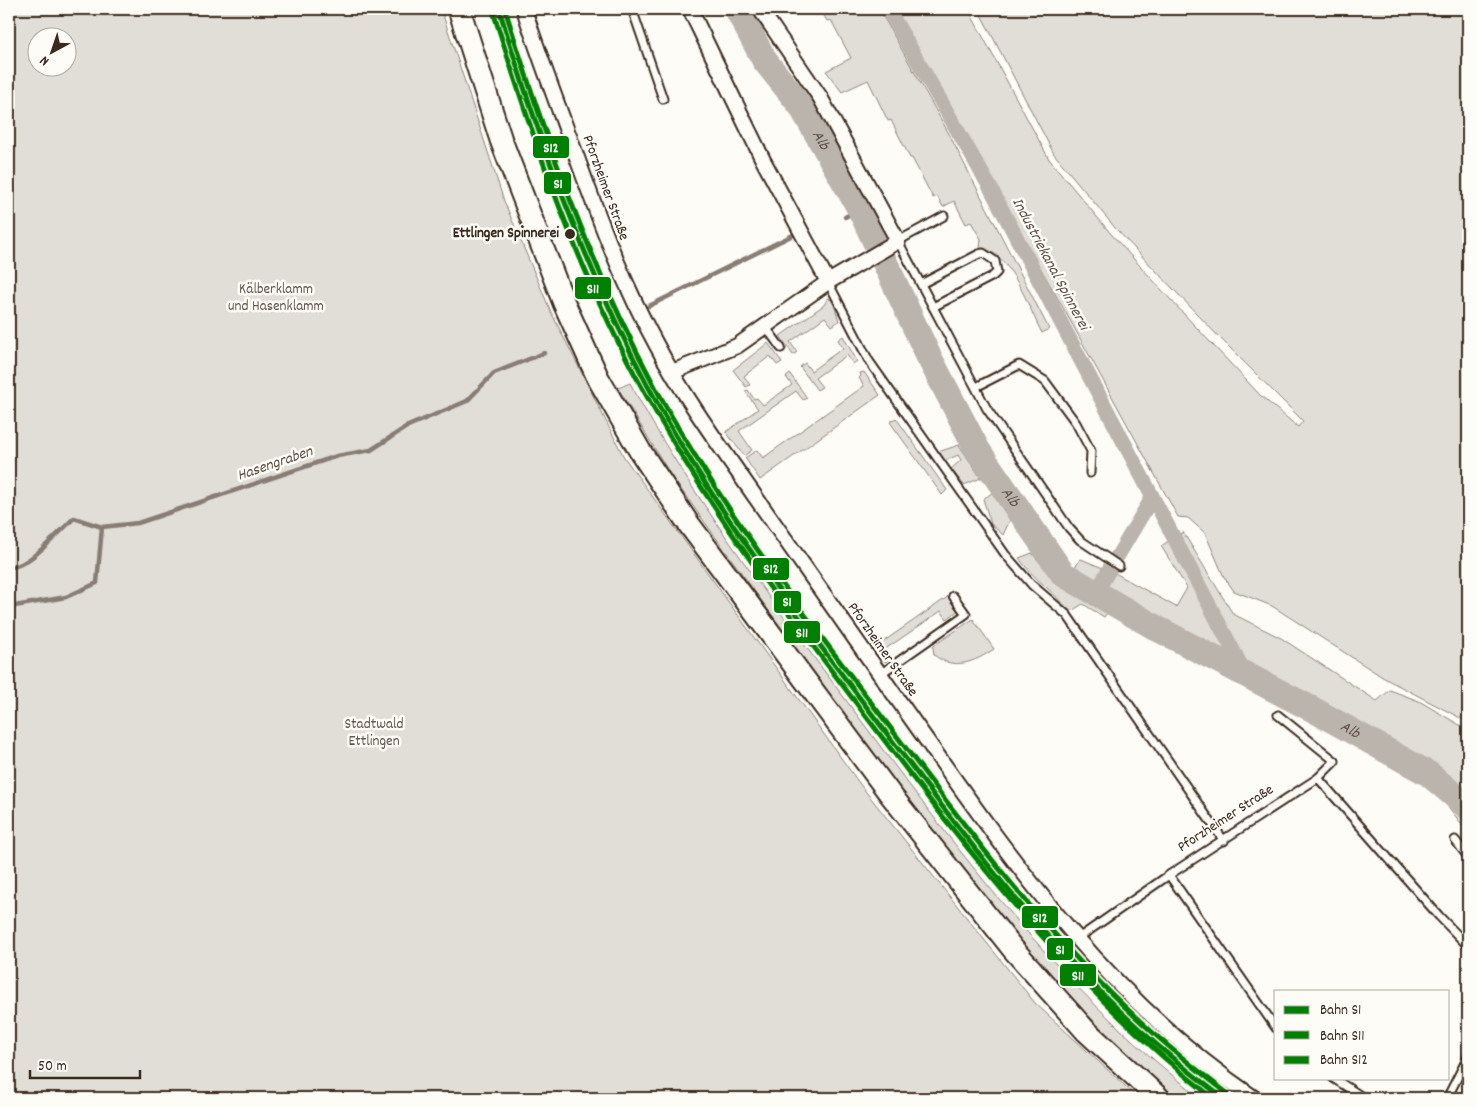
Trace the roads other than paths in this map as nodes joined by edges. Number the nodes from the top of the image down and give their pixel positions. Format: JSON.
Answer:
{"nodes":[{"id":1,"x":459,"y":9,"type":"edge"},
{"id":2,"x":524,"y":9,"type":"edge"},
{"id":3,"x":632,"y":9,"type":"edge"},
{"id":4,"x":690,"y":9,"type":"edge"},
{"id":5,"x":760,"y":9,"type":"edge"},
{"id":6,"x":663,"y":98,"type":"dead end"},
{"id":7,"x":944,"y":216,"type":"dead end"},
{"id":8,"x":893,"y":244,"type":"junction"},
{"id":9,"x":828,"y":282,"type":"junction"},
{"id":10,"x":921,"y":284,"type":"junction"},
{"id":11,"x":933,"y":307,"type":"junction"},
{"id":12,"x":765,"y":326,"type":"junction"},
{"id":13,"x":781,"y":348,"type":"dead end"},
{"id":14,"x":672,"y":372,"type":"junction"},
{"id":15,"x":976,"y":388,"type":"junction"},
{"id":16,"x":1090,"y":473,"type":"dead end"},
{"id":17,"x":1119,"y":566,"type":"dead end"},
{"id":18,"x":953,"y":596,"type":"dead end"},
{"id":19,"x":879,"y":675,"type":"junction"},
{"id":20,"x":1278,"y":715,"type":"dead end"},
{"id":21,"x":1318,"y":778,"type":"junction"},
{"id":22,"x":1455,"y":840,"type":"dead end"},
{"id":23,"x":1224,"y":841,"type":"junction"},
{"id":24,"x":1468,"y":858,"type":"edge"},
{"id":25,"x":1169,"y":875,"type":"junction"},
{"id":26,"x":1076,"y":939,"type":"junction"},
{"id":27,"x":1468,"y":946,"type":"edge"},
{"id":28,"x":1274,"y":1025,"type":"edge"},
{"id":29,"x":1468,"y":1057,"type":"edge"},
{"id":30,"x":1336,"y":1080,"type":"edge"},
{"id":31,"x":1159,"y":1098,"type":"edge"},
{"id":32,"x":1254,"y":1098,"type":"edge"},
{"id":33,"x":1364,"y":1098,"type":"edge"},
{"id":34,"x":1446,"y":1098,"type":"edge"}],
"edges":[{"from":1,"to":31,"type":"main road"},
{"from":2,"to":14,"type":"street","name":"Pforzheimer Straße"},
{"from":3,"to":6,"type":"lane"},
{"from":4,"to":9,"type":"street"},
{"from":5,"to":8,"type":"street"},
{"from":7,"to":8,"type":"lane"},
{"from":8,"to":9,"type":"street"},
{"from":8,"to":10,"type":"lane"},
{"from":9,"to":12,"type":"street"},
{"from":9,"to":23,"type":"lane"},
{"from":10,"to":11,"type":"lane"},
{"from":10,"to":11,"type":"lane"},
{"from":11,"to":15,"type":"lane"},
{"from":12,"to":13,"type":"lane"},
{"from":12,"to":14,"type":"street"},
{"from":14,"to":19,"type":"street","name":"Pforzheimer Straße"},
{"from":15,"to":16,"type":"lane"},
{"from":15,"to":17,"type":"lane"},
{"from":18,"to":19,"type":"lane"},
{"from":19,"to":26,"type":"street","name":"Pforzheimer Straße"},
{"from":20,"to":21,"type":"lane","name":"Pforzheimer Straße"},
{"from":21,"to":23,"type":"lane","name":"Pforzheimer Straße"},
{"from":21,"to":27,"type":"lane"},
{"from":22,"to":24,"type":"lane"},
{"from":23,"to":25,"type":"lane","name":"Pforzheimer Straße"},
{"from":25,"to":26,"type":"lane","name":"Pforzheimer Straße"},
{"from":25,"to":28,"type":"lane"},
{"from":26,"to":32,"type":"street","name":"Pforzheimer Straße"},
{"from":29,"to":34,"type":"lane"},
{"from":30,"to":33,"type":"lane"}]}
